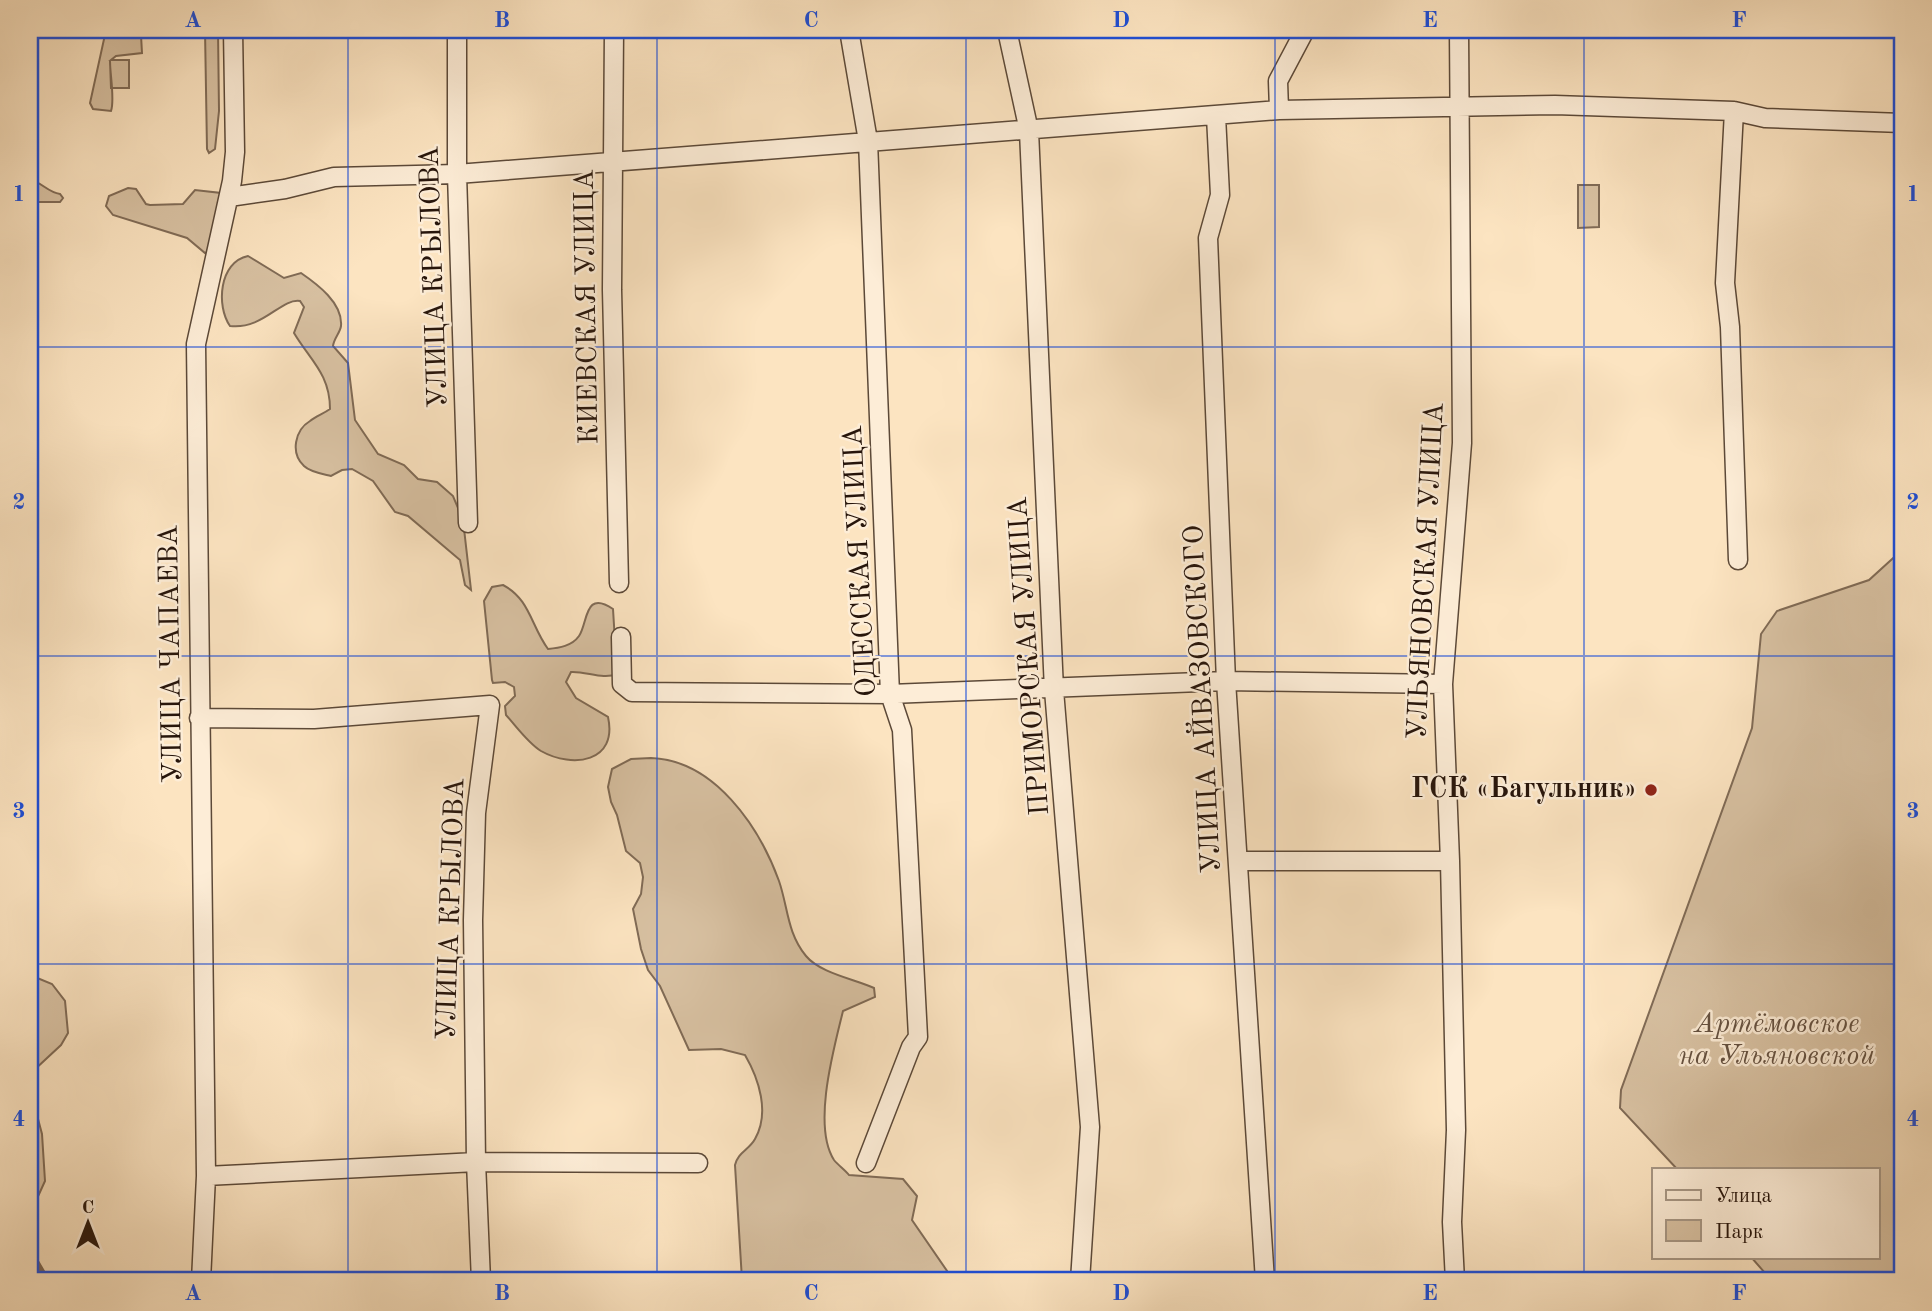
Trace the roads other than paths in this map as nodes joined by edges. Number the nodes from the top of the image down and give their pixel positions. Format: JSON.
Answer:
{"nodes":[{"id":1,"x":233,"y":30,"type":"edge"},
{"id":2,"x":457,"y":30,"type":"edge"},
{"id":3,"x":614,"y":30,"type":"edge"},
{"id":4,"x":849,"y":30,"type":"edge"},
{"id":5,"x":1007,"y":30,"type":"edge"},
{"id":6,"x":1305,"y":30,"type":"edge"},
{"id":7,"x":1459,"y":30,"type":"edge"},
{"id":8,"x":1461,"y":106,"type":"junction"},
{"id":9,"x":1279,"y":110,"type":"junction"},
{"id":10,"x":1734,"y":111,"type":"junction"},
{"id":11,"x":1216,"y":116,"type":"junction"},
{"id":12,"x":1902,"y":123,"type":"edge"},
{"id":13,"x":1029,"y":131,"type":"junction"},
{"id":14,"x":868,"y":141,"type":"junction"},
{"id":15,"x":613,"y":160,"type":"junction"},
{"id":16,"x":457,"y":174,"type":"junction"},
{"id":17,"x":229,"y":197,"type":"junction"},
{"id":18,"x":468,"y":523,"type":"dead end"},
{"id":19,"x":1738,"y":560,"type":"dead end"},
{"id":20,"x":619,"y":583,"type":"dead end"},
{"id":21,"x":621,"y":637,"type":"dead end"},
{"id":22,"x":1226,"y":681,"type":"junction"},
{"id":23,"x":1443,"y":684,"type":"junction"},
{"id":24,"x":1054,"y":690,"type":"junction"},
{"id":25,"x":890,"y":695,"type":"junction"},
{"id":26,"x":199,"y":718,"type":"junction"},
{"id":27,"x":1240,"y":861,"type":"junction"},
{"id":28,"x":1451,"y":861,"type":"junction"},
{"id":29,"x":476,"y":1162,"type":"junction"},
{"id":30,"x":698,"y":1163,"type":"dead end"},
{"id":31,"x":866,"y":1163,"type":"dead end"},
{"id":32,"x":206,"y":1175,"type":"junction"},
{"id":33,"x":201,"y":1281,"type":"edge"},
{"id":34,"x":481,"y":1281,"type":"edge"},
{"id":35,"x":1080,"y":1281,"type":"edge"},
{"id":36,"x":1265,"y":1281,"type":"edge"},
{"id":37,"x":1455,"y":1281,"type":"edge"}],
"edges":[{"from":1,"to":17,"type":"street","name":"УЛИЦА ЧАПАЕВА"},
{"from":2,"to":16,"type":"street","name":"УЛИЦА КРЫЛОВА"},
{"from":3,"to":15,"type":"street","name":"КИЕВСКАЯ УЛИЦА"},
{"from":4,"to":14,"type":"street","name":"ОДЕССКАЯ УЛИЦА"},
{"from":5,"to":13,"type":"street","name":"ПРИМОРСКАЯ УЛИЦА"},
{"from":6,"to":9,"type":"street"},
{"from":7,"to":8,"type":"street","name":"УЛЬЯНОВСКАЯ УЛИЦА"},
{"from":8,"to":9,"type":"street"},
{"from":8,"to":10,"type":"street"},
{"from":8,"to":23,"type":"street","name":"УЛЬЯНОВСКАЯ УЛИЦА"},
{"from":9,"to":11,"type":"street"},
{"from":10,"to":12,"type":"street"},
{"from":10,"to":19,"type":"street"},
{"from":11,"to":13,"type":"street"},
{"from":11,"to":22,"type":"street","name":"УЛИЦА АЙВАЗОВСКОГО"},
{"from":13,"to":14,"type":"street"},
{"from":13,"to":24,"type":"street","name":"ПРИМОРСКАЯ УЛИЦА"},
{"from":14,"to":15,"type":"street"},
{"from":14,"to":25,"type":"street","name":"ОДЕССКАЯ УЛИЦА"},
{"from":15,"to":16,"type":"street"},
{"from":15,"to":20,"type":"street","name":"КИЕВСКАЯ УЛИЦА"},
{"from":16,"to":17,"type":"street"},
{"from":16,"to":18,"type":"street","name":"УЛИЦА КРЫЛОВА"},
{"from":17,"to":26,"type":"street","name":"УЛИЦА ЧАПАЕВА"},
{"from":21,"to":25,"type":"street"},
{"from":22,"to":23,"type":"street"},
{"from":22,"to":24,"type":"street"},
{"from":22,"to":27,"type":"street","name":"УЛИЦА АЙВАЗОВСКОГО"},
{"from":23,"to":28,"type":"street","name":"УЛЬЯНОВСКАЯ УЛИЦА"},
{"from":24,"to":25,"type":"street"},
{"from":24,"to":35,"type":"street","name":"ПРИМОРСКАЯ УЛИЦА"},
{"from":25,"to":31,"type":"street","name":"ОДЕССКАЯ УЛИЦА"},
{"from":26,"to":29,"type":"street","name":"УЛИЦА КРЫЛОВА"},
{"from":26,"to":32,"type":"street","name":"УЛИЦА ЧАПАЕВА"},
{"from":27,"to":28,"type":"street"},
{"from":27,"to":36,"type":"street","name":"УЛИЦА АЙВАЗОВСКОГО"},
{"from":28,"to":37,"type":"street","name":"УЛЬЯНОВСКАЯ УЛИЦА"},
{"from":29,"to":30,"type":"street"},
{"from":29,"to":32,"type":"street"},
{"from":29,"to":34,"type":"street","name":"УЛИЦА КРЫЛОВА"},
{"from":32,"to":33,"type":"street","name":"УЛИЦА ЧАПАЕВА"}]}
